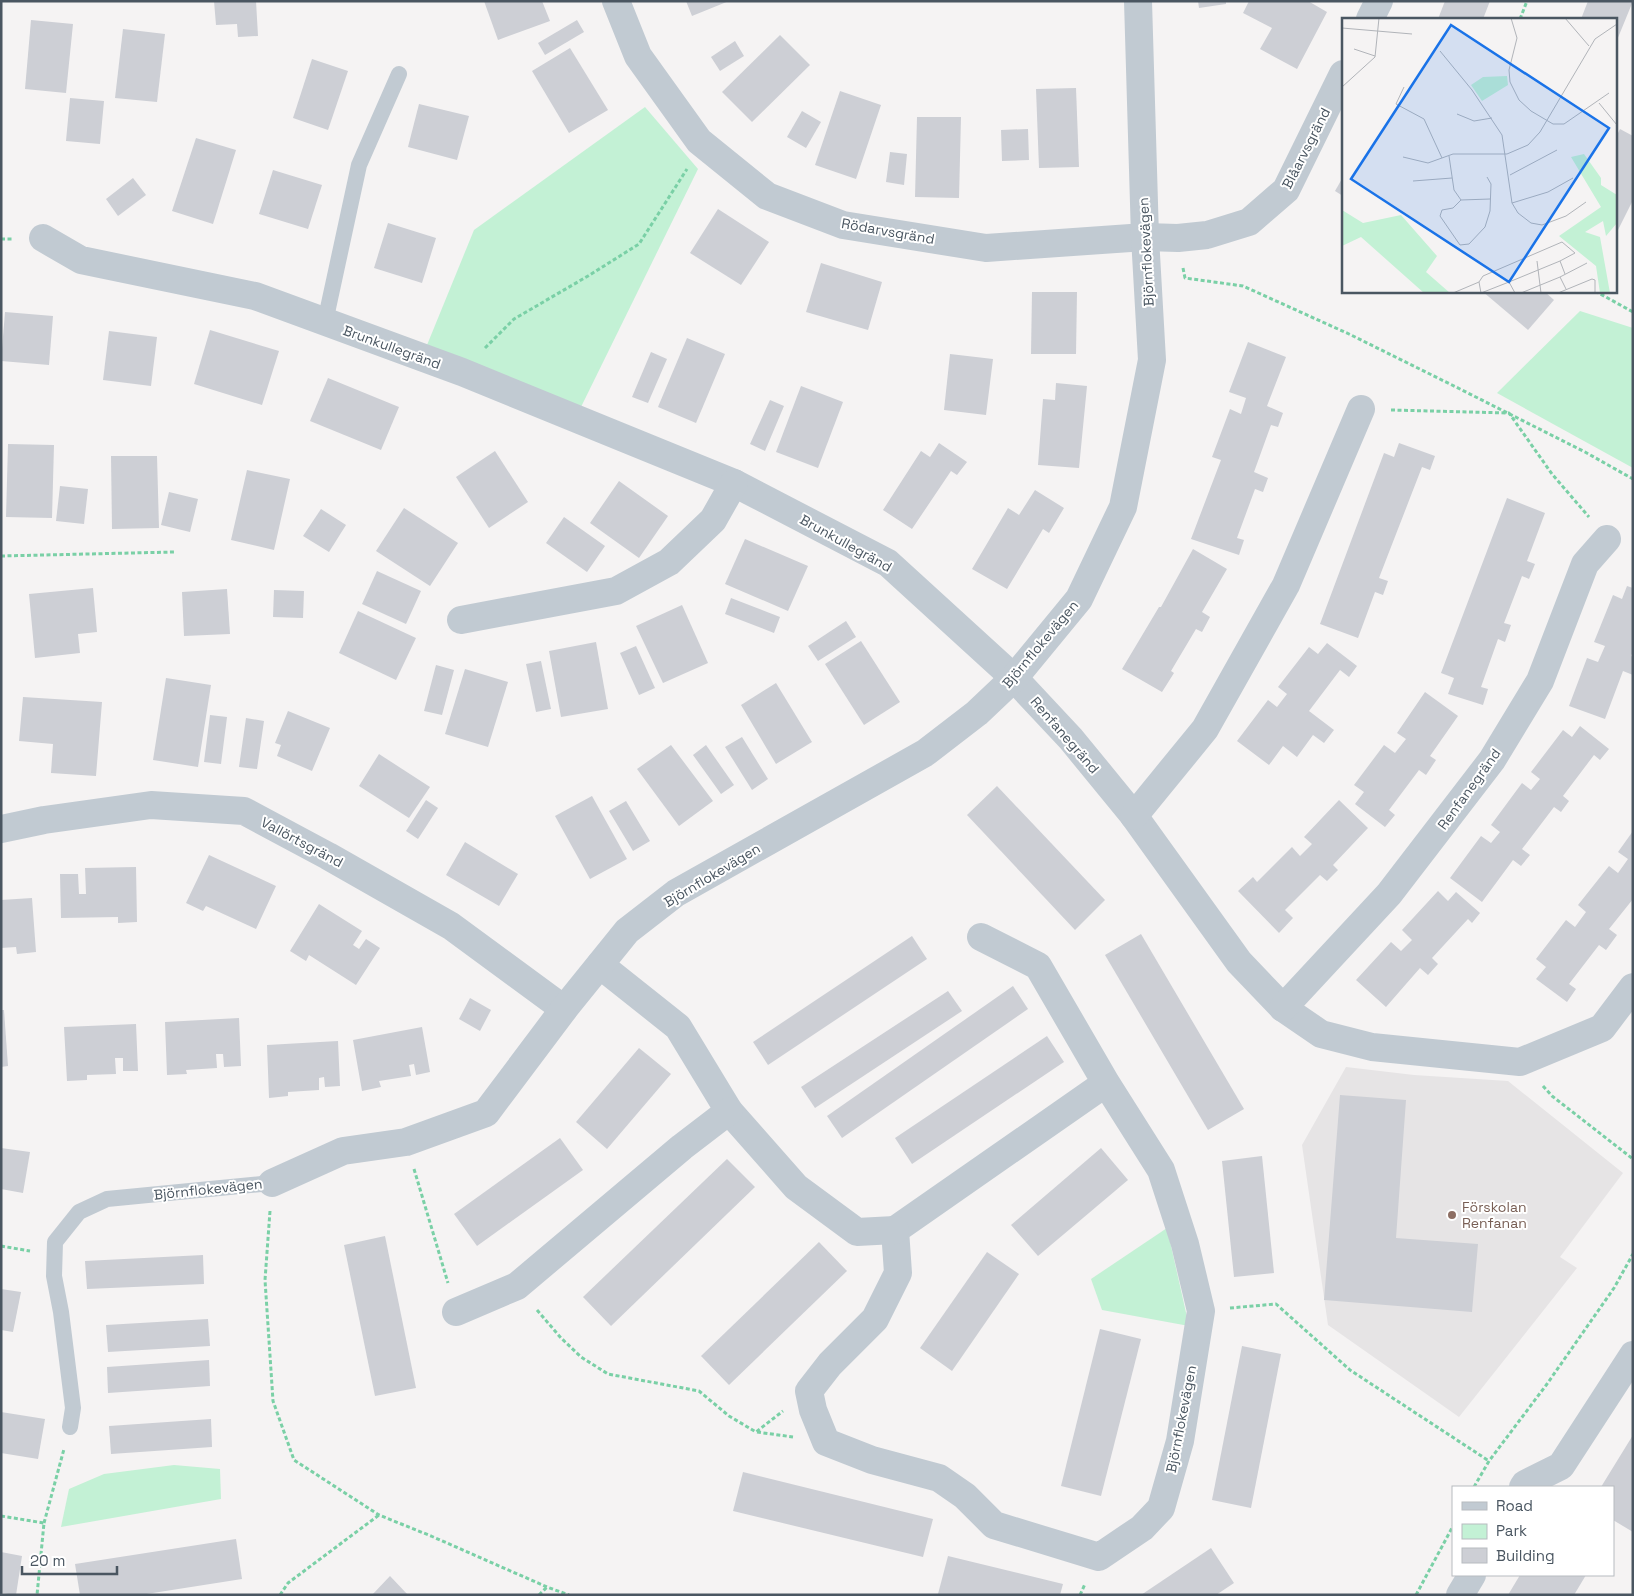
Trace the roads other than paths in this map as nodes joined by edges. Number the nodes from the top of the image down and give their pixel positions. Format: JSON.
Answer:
{"nodes":[{"id":1,"x":616,"y":1,"type":"edge"},
{"id":2,"x":1138,"y":1,"type":"edge"},
{"id":3,"x":1379,"y":1,"type":"edge"},
{"id":4,"x":1370,"y":18,"type":"edge"},
{"id":5,"x":399,"y":74,"type":"dead end"},
{"id":6,"x":1342,"y":76,"type":"edge"},
{"id":7,"x":1144,"y":237,"type":"junction"},
{"id":8,"x":43,"y":238,"type":"dead end"},
{"id":9,"x":325,"y":322,"type":"junction"},
{"id":10,"x":1361,"y":409,"type":"road end"},
{"id":11,"x":734,"y":483,"type":"junction"},
{"id":12,"x":1607,"y":539,"type":"road end"},
{"id":13,"x":461,"y":620,"type":"dead end"},
{"id":14,"x":1014,"y":678,"type":"junction"},
{"id":15,"x":1134,"y":816,"type":"junction"},
{"id":16,"x":1,"y":829,"type":"edge"},
{"id":17,"x":981,"y":937,"type":"dead end"},
{"id":18,"x":600,"y":965,"type":"junction"},
{"id":19,"x":1633,"y":987,"type":"edge"},
{"id":20,"x":1283,"y":1008,"type":"junction"},
{"id":21,"x":564,"y":1009,"type":"junction"},
{"id":22,"x":1106,"y":1083,"type":"junction"},
{"id":23,"x":729,"y":1111,"type":"junction"},
{"id":24,"x":272,"y":1183,"type":"joint"},
{"id":25,"x":895,"y":1230,"type":"junction"},
{"id":26,"x":456,"y":1312,"type":"road end"},
{"id":27,"x":1633,"y":1355,"type":"edge"},
{"id":28,"x":70,"y":1427,"type":"road end"},
{"id":29,"x":1524,"y":1486,"type":"edge"},
{"id":30,"x":1471,"y":1576,"type":"edge"},
{"id":31,"x":1460,"y":1595,"type":"edge"}],
"edges":[{"from":1,"to":7,"type":"street","name":"Rödarvsgränd"},
{"from":2,"to":7,"type":"street","name":"Björnflokevägen"},
{"from":3,"to":4,"type":"street"},
{"from":5,"to":9,"type":"lane"},
{"from":6,"to":7,"type":"street","name":"Blåarvsgränd"},
{"from":7,"to":14,"type":"street","name":"Björnflokevägen"},
{"from":8,"to":9,"type":"street","name":"Brunkullegränd"},
{"from":9,"to":11,"type":"street","name":"Brunkullegränd"},
{"from":10,"to":15,"type":"street"},
{"from":11,"to":13,"type":"street"},
{"from":11,"to":14,"type":"street","name":"Brunkullegränd"},
{"from":12,"to":20,"type":"street","name":"Renfanegränd"},
{"from":14,"to":15,"type":"street","name":"Renfanegränd"},
{"from":14,"to":18,"type":"street","name":"Björnflokevägen"},
{"from":15,"to":20,"type":"street","name":"Renfanegränd"},
{"from":16,"to":21,"type":"street","name":"Vallörtsgränd"},
{"from":17,"to":22,"type":"street","name":"Björnflokevägen"},
{"from":18,"to":21,"type":"street","name":"Björnflokevägen"},
{"from":18,"to":23,"type":"street"},
{"from":19,"to":20,"type":"street","name":"Renfanegränd"},
{"from":21,"to":24,"type":"street","name":"Björnflokevägen"},
{"from":22,"to":25,"type":"street"},
{"from":22,"to":25,"type":"street","name":"Björnflokevägen"},
{"from":23,"to":25,"type":"street"},
{"from":23,"to":26,"type":"street"},
{"from":24,"to":28,"type":"lane","name":"Björnflokevägen"},
{"from":27,"to":29,"type":"street"},
{"from":30,"to":31,"type":"street"}]}
